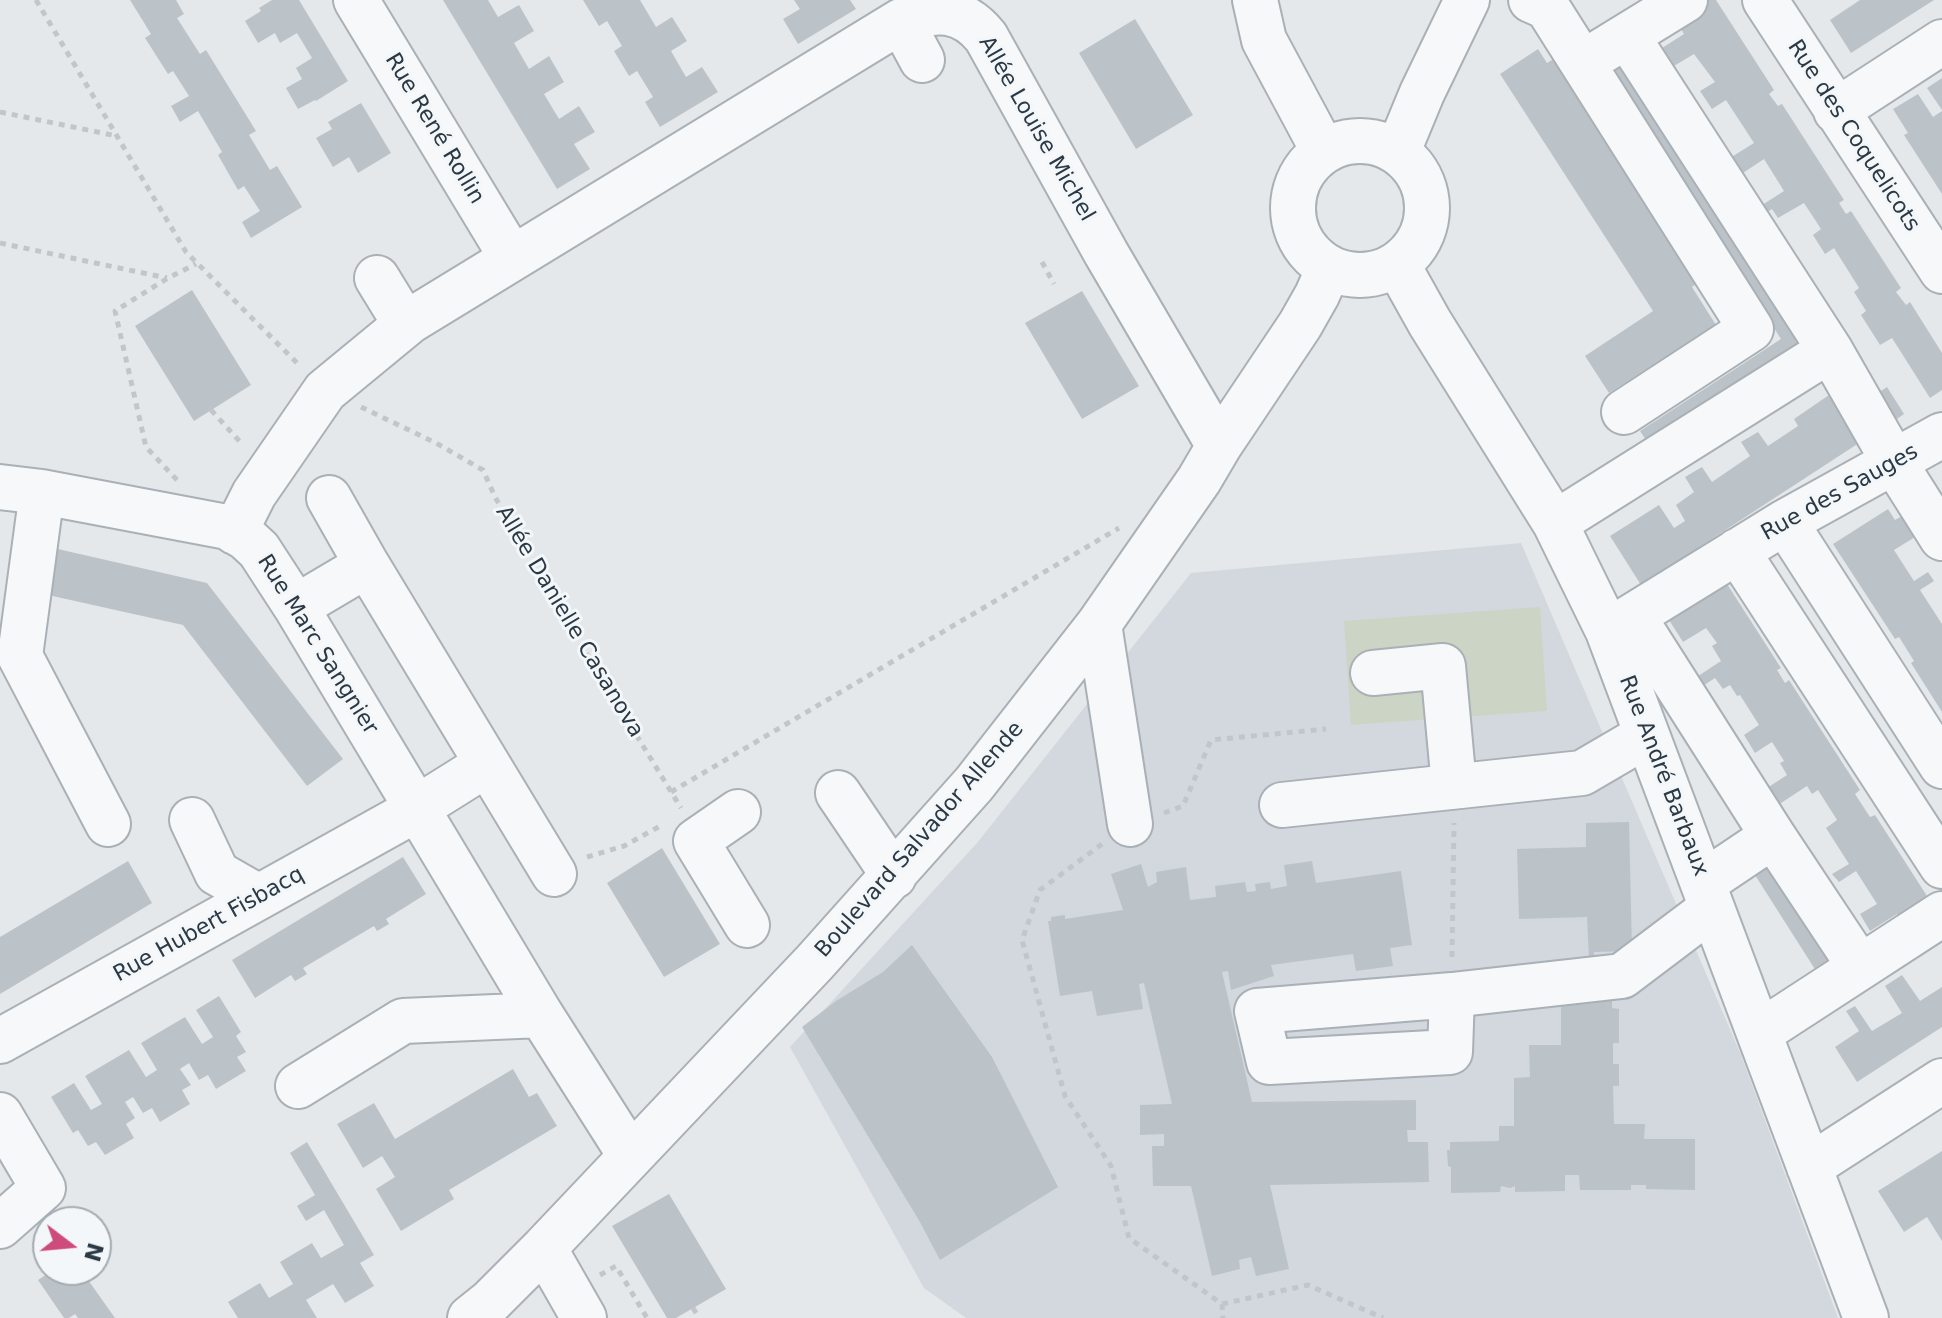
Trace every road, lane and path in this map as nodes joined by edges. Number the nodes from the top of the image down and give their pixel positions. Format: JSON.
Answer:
{"nodes":[{"id":1,"x":36,"y":0,"type":"edge"},
{"id":2,"x":356,"y":0,"type":"edge"},
{"id":3,"x":1255,"y":0,"type":"edge"},
{"id":4,"x":1467,"y":0,"type":"edge"},
{"id":5,"x":1531,"y":0,"type":"edge"},
{"id":6,"x":1685,"y":0,"type":"edge"},
{"id":7,"x":1765,"y":0,"type":"edge"},
{"id":8,"x":901,"y":21,"type":"junction"},
{"id":9,"x":1627,"y":36,"type":"junction"},
{"id":10,"x":1942,"y":42,"type":"edge"},
{"id":11,"x":922,"y":60,"type":"dead end"},
{"id":12,"x":1582,"y":63,"type":"junction"},
{"id":13,"x":1836,"y":111,"type":"junction"},
{"id":14,"x":0,"y":112,"type":"edge"},
{"id":15,"x":117,"y":136,"type":"junction"},
{"id":16,"x":1323,"y":150,"type":"junction"},
{"id":17,"x":1398,"y":151,"type":"junction"},
{"id":18,"x":0,"y":243,"type":"edge"},
{"id":19,"x":512,"y":258,"type":"junction"},
{"id":20,"x":1042,"y":262,"type":"dead end"},
{"id":21,"x":196,"y":264,"type":"junction"},
{"id":22,"x":1397,"y":264,"type":"junction"},
{"id":23,"x":1329,"y":268,"type":"junction"},
{"id":24,"x":1942,"y":271,"type":"edge"},
{"id":25,"x":168,"y":278,"type":"junction"},
{"id":26,"x":377,"y":278,"type":"dead end"},
{"id":27,"x":1054,"y":284,"type":"dead end"},
{"id":28,"x":410,"y":321,"type":"junction"},
{"id":29,"x":1830,"y":350,"type":"junction"},
{"id":30,"x":325,"y":391,"type":"junction"},
{"id":31,"x":211,"y":410,"type":"dead end"},
{"id":32,"x":1624,"y":412,"type":"dead end"},
{"id":33,"x":1942,"y":435,"type":"edge"},
{"id":34,"x":1219,"y":446,"type":"junction"},
{"id":35,"x":1894,"y":462,"type":"junction"},
{"id":36,"x":268,"y":473,"type":"junction"},
{"id":37,"x":21,"y":489,"type":"edge"},
{"id":38,"x":329,"y":498,"type":"dead end"},
{"id":39,"x":1785,"y":522,"type":"junction"},
{"id":40,"x":1555,"y":523,"type":"junction"},
{"id":41,"x":216,"y":526,"type":"junction"},
{"id":42,"x":1942,"y":538,"type":"edge"},
{"id":43,"x":1099,"y":540,"type":"dead end"},
{"id":44,"x":1737,"y":551,"type":"junction"},
{"id":45,"x":367,"y":565,"type":"junction"},
{"id":46,"x":296,"y":607,"type":"junction"},
{"id":47,"x":1620,"y":623,"type":"junction"},
{"id":48,"x":1099,"y":624,"type":"junction"},
{"id":49,"x":1373,"y":673,"type":"dead end"},
{"id":50,"x":1900,"y":701,"type":"junction"},
{"id":51,"x":1326,"y":729,"type":"dead end"},
{"id":52,"x":1854,"y":731,"type":"junction"},
{"id":53,"x":1647,"y":735,"type":"junction"},
{"id":54,"x":487,"y":764,"type":"junction"},
{"id":55,"x":1942,"y":766,"type":"edge"},
{"id":56,"x":1454,"y":786,"type":"junction"},
{"id":57,"x":671,"y":792,"type":"junction"},
{"id":58,"x":838,"y":793,"type":"dead end"},
{"id":59,"x":1282,"y":805,"type":"dead end"},
{"id":60,"x":417,"y":807,"type":"junction"},
{"id":61,"x":738,"y":812,"type":"dead end"},
{"id":62,"x":192,"y":820,"type":"dead end"},
{"id":63,"x":108,"y":824,"type":"dead end"},
{"id":64,"x":1130,"y":824,"type":"junction"},
{"id":65,"x":1773,"y":836,"type":"junction"},
{"id":66,"x":696,"y":841,"type":"junction"},
{"id":67,"x":1942,"y":866,"type":"edge"},
{"id":68,"x":554,"y":874,"type":"dead end"},
{"id":69,"x":894,"y":876,"type":"junction"},
{"id":70,"x":1707,"y":895,"type":"junction"},
{"id":71,"x":259,"y":897,"type":"junction"},
{"id":72,"x":1942,"y":914,"type":"edge"},
{"id":73,"x":747,"y":925,"type":"dead end"},
{"id":74,"x":1860,"y":967,"type":"junction"},
{"id":75,"x":1452,"y":995,"type":"joint"},
{"id":76,"x":541,"y":1015,"type":"junction"},
{"id":77,"x":1759,"y":1033,"type":"junction"},
{"id":78,"x":0,"y":1041,"type":"edge"},
{"id":79,"x":1942,"y":1081,"type":"edge"},
{"id":80,"x":298,"y":1086,"type":"dead end"},
{"id":81,"x":0,"y":1115,"type":"edge"},
{"id":82,"x":630,"y":1155,"type":"junction"},
{"id":83,"x":1809,"y":1167,"type":"junction"},
{"id":84,"x":0,"y":1226,"type":"edge"},
{"id":85,"x":544,"y":1248,"type":"junction"},
{"id":86,"x":1222,"y":1304,"type":"junction"},
{"id":87,"x":576,"y":1305,"type":"edge"},
{"id":88,"x":693,"y":1308,"type":"dead end"},
{"id":89,"x":470,"y":1318,"type":"edge"},
{"id":90,"x":647,"y":1318,"type":"edge"},
{"id":91,"x":699,"y":1318,"type":"edge"},
{"id":92,"x":1223,"y":1318,"type":"edge"},
{"id":93,"x":1383,"y":1318,"type":"edge"},
{"id":94,"x":1866,"y":1318,"type":"edge"}],
"edges":[{"from":1,"to":15,"type":"path","name":"Allée Danielle Casanova"},
{"from":2,"to":19,"type":"street","name":"Rue René Rollin"},
{"from":3,"to":16,"type":"street"},
{"from":4,"to":17,"type":"street"},
{"from":5,"to":12,"type":"street"},
{"from":6,"to":9,"type":"street"},
{"from":7,"to":13,"type":"street","name":"Rue des Coquelicots"},
{"from":8,"to":11,"type":"street"},
{"from":8,"to":19,"type":"street","name":"Allée Louise Michel"},
{"from":8,"to":34,"type":"street","name":"Allée Louise Michel"},
{"from":9,"to":12,"type":"street"},
{"from":9,"to":29,"type":"street"},
{"from":10,"to":13,"type":"street"},
{"from":12,"to":32,"type":"street"},
{"from":13,"to":24,"type":"street","name":"Rue des Coquelicots"},
{"from":14,"to":15,"type":"path"},
{"from":15,"to":21,"type":"path","name":"Allée Danielle Casanova"},
{"from":16,"to":17,"type":"street"},
{"from":16,"to":23,"type":"street"},
{"from":17,"to":22,"type":"street"},
{"from":18,"to":25,"type":"path"},
{"from":19,"to":28,"type":"street","name":"Allée Louise Michel"},
{"from":20,"to":27,"type":"path"},
{"from":21,"to":25,"type":"path"},
{"from":21,"to":30,"type":"path","name":"Allée Danielle Casanova"},
{"from":22,"to":23,"type":"street"},
{"from":22,"to":40,"type":"street","name":"Rue André Barbaux"},
{"from":23,"to":34,"type":"street","name":"Boulevard Salvador Allende"},
{"from":25,"to":41,"type":"path"},
{"from":26,"to":28,"type":"street"},
{"from":28,"to":30,"type":"street","name":"Allée Louise Michel"},
{"from":29,"to":35,"type":"street"},
{"from":29,"to":40,"type":"street"},
{"from":30,"to":36,"type":"street","name":"Allée Louise Michel"},
{"from":30,"to":57,"type":"path","name":"Allée Danielle Casanova"},
{"from":31,"to":36,"type":"path"},
{"from":33,"to":35,"type":"street","name":"Rue des Sauges"},
{"from":34,"to":48,"type":"street","name":"Boulevard Salvador Allende"},
{"from":35,"to":39,"type":"street","name":"Rue des Sauges"},
{"from":35,"to":42,"type":"street"},
{"from":36,"to":41,"type":"street","name":"Allée Louise Michel"},
{"from":37,"to":41,"type":"street"},
{"from":37,"to":63,"type":"street"},
{"from":38,"to":45,"type":"street"},
{"from":39,"to":44,"type":"street","name":"Rue des Sauges"},
{"from":39,"to":50,"type":"street"},
{"from":40,"to":47,"type":"street","name":"Rue André Barbaux"},
{"from":41,"to":46,"type":"street","name":"Rue Marc Sangnier"},
{"from":43,"to":57,"type":"path"},
{"from":44,"to":47,"type":"street","name":"Rue des Sauges"},
{"from":44,"to":52,"type":"street"},
{"from":45,"to":46,"type":"street"},
{"from":45,"to":54,"type":"street"},
{"from":46,"to":60,"type":"street","name":"Rue Marc Sangnier"},
{"from":47,"to":53,"type":"street","name":"Rue André Barbaux"},
{"from":47,"to":65,"type":"street"},
{"from":48,"to":64,"type":"street"},
{"from":48,"to":69,"type":"street","name":"Boulevard Salvador Allende"},
{"from":49,"to":56,"type":"street"},
{"from":50,"to":52,"type":"street"},
{"from":50,"to":55,"type":"street"},
{"from":51,"to":64,"type":"path"},
{"from":52,"to":67,"type":"street"},
{"from":53,"to":56,"type":"street"},
{"from":53,"to":70,"type":"street","name":"Rue André Barbaux"},
{"from":54,"to":60,"type":"street","name":"Rue Hubert Fisbacq"},
{"from":54,"to":68,"type":"street"},
{"from":56,"to":59,"type":"street"},
{"from":56,"to":75,"type":"path"},
{"from":57,"to":66,"type":"path","name":"Allée Danielle Casanova"},
{"from":58,"to":69,"type":"street"},
{"from":60,"to":71,"type":"street","name":"Rue Hubert Fisbacq"},
{"from":60,"to":76,"type":"street","name":"Rue Marc Sangnier"},
{"from":61,"to":66,"type":"street"},
{"from":62,"to":71,"type":"street"},
{"from":64,"to":86,"type":"path"},
{"from":65,"to":70,"type":"street"},
{"from":65,"to":74,"type":"street"},
{"from":66,"to":73,"type":"street"},
{"from":69,"to":82,"type":"street","name":"Boulevard Salvador Allende"},
{"from":70,"to":75,"type":"street"},
{"from":70,"to":77,"type":"street","name":"Rue André Barbaux"},
{"from":71,"to":78,"type":"street","name":"Rue Hubert Fisbacq"},
{"from":72,"to":74,"type":"street"},
{"from":74,"to":77,"type":"street"},
{"from":76,"to":80,"type":"street"},
{"from":76,"to":82,"type":"street","name":"Rue Marc Sangnier"},
{"from":77,"to":83,"type":"street","name":"Rue André Barbaux"},
{"from":79,"to":83,"type":"street"},
{"from":81,"to":84,"type":"street"},
{"from":82,"to":85,"type":"street","name":"Boulevard Salvador Allende"},
{"from":83,"to":94,"type":"street","name":"Rue André Barbaux"},
{"from":85,"to":87,"type":"street"},
{"from":85,"to":89,"type":"street","name":"Boulevard Salvador Allende"},
{"from":86,"to":92,"type":"path"},
{"from":86,"to":93,"type":"path"},
{"from":87,"to":90,"type":"path"},
{"from":88,"to":91,"type":"path"}]}
